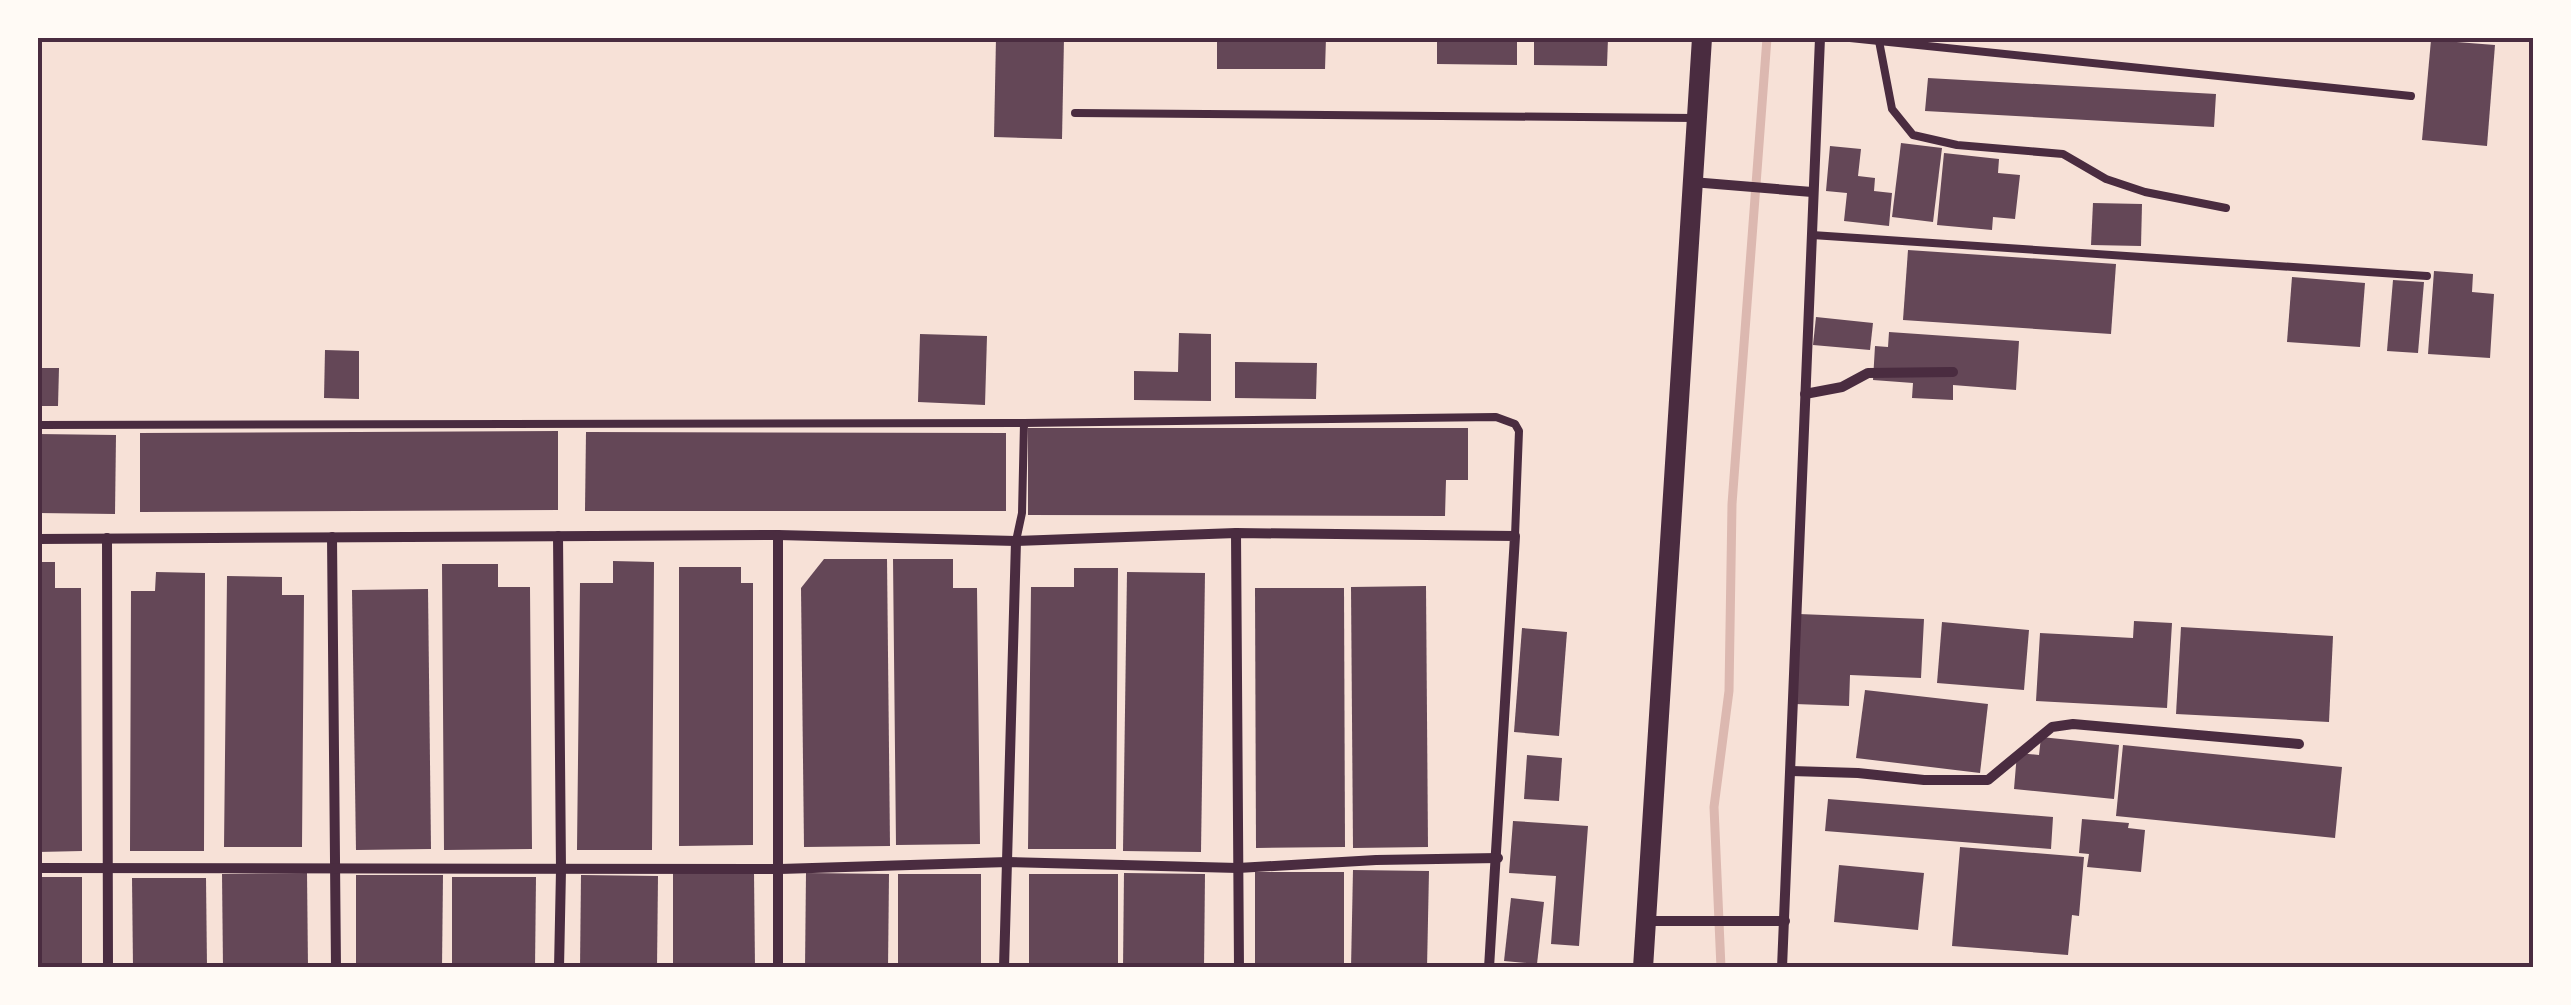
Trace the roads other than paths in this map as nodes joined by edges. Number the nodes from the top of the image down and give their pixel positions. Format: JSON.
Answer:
{"nodes":[{"id":1,"x":1702,"y":38,"type":"edge"},
{"id":2,"x":1820,"y":38,"type":"edge"},
{"id":3,"x":1850,"y":38,"type":"edge"},
{"id":4,"x":1879,"y":41,"type":"junction"},
{"id":5,"x":2412,"y":96,"type":"dead end"},
{"id":6,"x":1075,"y":113,"type":"dead end"},
{"id":7,"x":1695,"y":118,"type":"junction"},
{"id":8,"x":1691,"y":182,"type":"junction"},
{"id":9,"x":1812,"y":192,"type":"junction"},
{"id":10,"x":2226,"y":208,"type":"dead end"},
{"id":11,"x":1812,"y":235,"type":"junction"},
{"id":12,"x":2428,"y":276,"type":"dead end"},
{"id":13,"x":1952,"y":372,"type":"dead end"},
{"id":14,"x":1805,"y":394,"type":"junction"},
{"id":15,"x":1024,"y":424,"type":"junction"},
{"id":16,"x":38,"y":425,"type":"edge"},
{"id":17,"x":1236,"y":534,"type":"junction"},
{"id":18,"x":558,"y":536,"type":"junction"},
{"id":19,"x":778,"y":536,"type":"junction"},
{"id":20,"x":1515,"y":536,"type":"junction"},
{"id":21,"x":332,"y":537,"type":"junction"},
{"id":22,"x":38,"y":538,"type":"edge"},
{"id":23,"x":107,"y":538,"type":"junction"},
{"id":24,"x":1016,"y":541,"type":"junction"},
{"id":25,"x":2298,"y":744,"type":"dead end"},
{"id":26,"x":1791,"y":771,"type":"junction"},
{"id":27,"x":1498,"y":858,"type":"junction"},
{"id":28,"x":1008,"y":862,"type":"junction"},
{"id":29,"x":335,"y":867,"type":"junction"},
{"id":30,"x":38,"y":868,"type":"edge"},
{"id":31,"x":1238,"y":868,"type":"junction"},
{"id":32,"x":107,"y":869,"type":"junction"},
{"id":33,"x":780,"y":869,"type":"junction"},
{"id":34,"x":561,"y":870,"type":"junction"},
{"id":35,"x":1646,"y":922,"type":"junction"},
{"id":36,"x":1785,"y":922,"type":"junction"},
{"id":37,"x":108,"y":968,"type":"edge"},
{"id":38,"x":336,"y":968,"type":"edge"},
{"id":39,"x":559,"y":968,"type":"edge"},
{"id":40,"x":778,"y":968,"type":"edge"},
{"id":41,"x":1004,"y":968,"type":"edge"},
{"id":42,"x":1239,"y":968,"type":"edge"},
{"id":43,"x":1489,"y":968,"type":"edge"},
{"id":44,"x":1643,"y":968,"type":"edge"},
{"id":45,"x":1782,"y":968,"type":"edge"}],
"edges":[{"from":1,"to":7,"type":"main road"},
{"from":2,"to":9,"type":"street"},
{"from":3,"to":4,"type":"lane"},
{"from":4,"to":5,"type":"lane"},
{"from":4,"to":10,"type":"lane"},
{"from":6,"to":7,"type":"lane"},
{"from":7,"to":8,"type":"main road"},
{"from":8,"to":9,"type":"street"},
{"from":8,"to":35,"type":"main road"},
{"from":9,"to":11,"type":"street"},
{"from":11,"to":12,"type":"lane"},
{"from":11,"to":14,"type":"street"},
{"from":13,"to":14,"type":"street"},
{"from":14,"to":26,"type":"street"},
{"from":15,"to":16,"type":"lane"},
{"from":15,"to":20,"type":"lane"},
{"from":15,"to":24,"type":"lane"},
{"from":17,"to":20,"type":"street"},
{"from":17,"to":24,"type":"street"},
{"from":17,"to":31,"type":"street"},
{"from":18,"to":19,"type":"street"},
{"from":18,"to":21,"type":"street"},
{"from":18,"to":34,"type":"street"},
{"from":19,"to":24,"type":"street"},
{"from":19,"to":33,"type":"street"},
{"from":20,"to":27,"type":"street"},
{"from":21,"to":23,"type":"street"},
{"from":21,"to":29,"type":"street"},
{"from":22,"to":23,"type":"street"},
{"from":23,"to":32,"type":"street"},
{"from":24,"to":28,"type":"street"},
{"from":25,"to":26,"type":"street"},
{"from":26,"to":36,"type":"street"},
{"from":27,"to":31,"type":"street"},
{"from":27,"to":43,"type":"street"},
{"from":28,"to":31,"type":"street"},
{"from":28,"to":33,"type":"street"},
{"from":28,"to":41,"type":"street"},
{"from":29,"to":32,"type":"street"},
{"from":29,"to":34,"type":"street"},
{"from":29,"to":38,"type":"street"},
{"from":30,"to":32,"type":"street"},
{"from":31,"to":42,"type":"street"},
{"from":32,"to":37,"type":"street"},
{"from":33,"to":34,"type":"street"},
{"from":33,"to":40,"type":"street"},
{"from":34,"to":39,"type":"street"},
{"from":35,"to":36,"type":"street"},
{"from":35,"to":44,"type":"main road"},
{"from":36,"to":45,"type":"street"}]}
